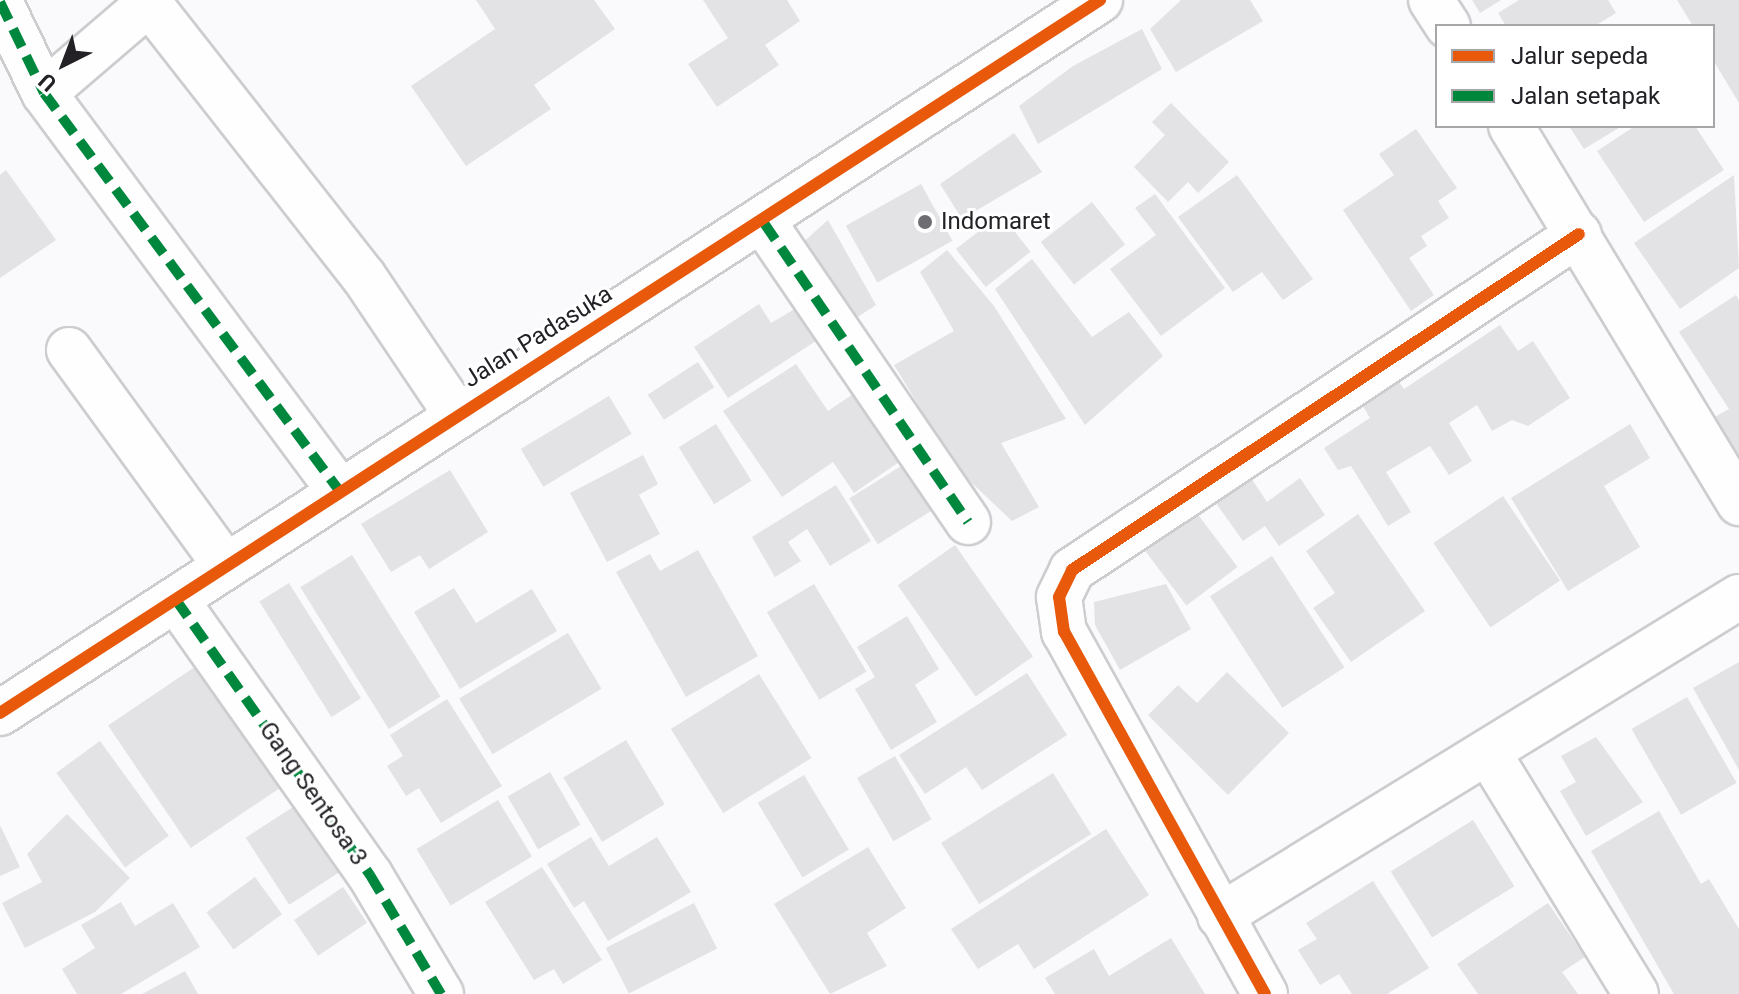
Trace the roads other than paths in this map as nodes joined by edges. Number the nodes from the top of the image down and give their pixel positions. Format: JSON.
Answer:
{"nodes":[{"id":1,"x":1100,"y":0,"type":"edge"},
{"id":2,"x":1431,"y":0,"type":"edge"},
{"id":3,"x":0,"y":2,"type":"edge"},
{"id":4,"x":1447,"y":24,"type":"edge"},
{"id":5,"x":44,"y":93,"type":"junction"},
{"id":6,"x":1512,"y":128,"type":"edge"},
{"id":7,"x":764,"y":223,"type":"junction"},
{"id":8,"x":1579,"y":234,"type":"junction"},
{"id":9,"x":69,"y":350,"type":"dead end"},
{"id":10,"x":456,"y":414,"type":"junction"},
{"id":11,"x":339,"y":490,"type":"junction"},
{"id":12,"x":1739,"y":503,"type":"edge"},
{"id":13,"x":968,"y":522,"type":"dead end"},
{"id":14,"x":226,"y":566,"type":"junction"},
{"id":15,"x":1739,"y":597,"type":"edge"},
{"id":16,"x":176,"y":600,"type":"junction"},
{"id":17,"x":0,"y":713,"type":"edge"},
{"id":18,"x":1489,"y":754,"type":"junction"},
{"id":19,"x":1220,"y":916,"type":"junction"},
{"id":20,"x":441,"y":994,"type":"edge"},
{"id":21,"x":1265,"y":994,"type":"edge"},
{"id":22,"x":1636,"y":994,"type":"edge"}],
"edges":[{"from":1,"to":7,"type":"street","name":"Jalan Padasuka"},
{"from":2,"to":4,"type":"street"},
{"from":3,"to":5,"type":"street"},
{"from":5,"to":10,"type":"street"},
{"from":5,"to":11,"type":"street"},
{"from":6,"to":8,"type":"street"},
{"from":7,"to":10,"type":"street","name":"Jalan Padasuka"},
{"from":7,"to":13,"type":"street"},
{"from":8,"to":12,"type":"street"},
{"from":8,"to":19,"type":"street"},
{"from":9,"to":14,"type":"street"},
{"from":10,"to":11,"type":"street","name":"Jalan Padasuka"},
{"from":11,"to":14,"type":"street","name":"Jalan Padasuka"},
{"from":14,"to":16,"type":"street","name":"Jalan Padasuka"},
{"from":15,"to":18,"type":"street"},
{"from":16,"to":17,"type":"street","name":"Jalan Padasuka"},
{"from":16,"to":20,"type":"street","name":"Gang Sentosa 3"},
{"from":18,"to":19,"type":"street"},
{"from":18,"to":22,"type":"street"},
{"from":19,"to":21,"type":"street"}]}
